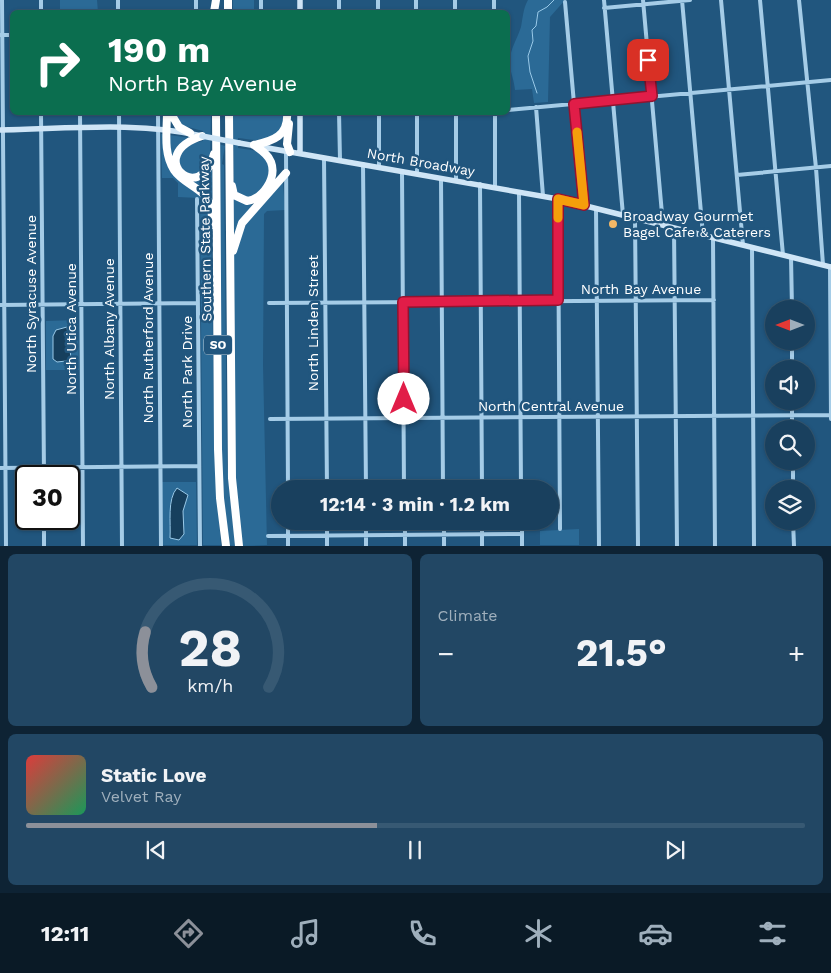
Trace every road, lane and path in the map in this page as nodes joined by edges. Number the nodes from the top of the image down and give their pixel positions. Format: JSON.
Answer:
{"nodes":[{"id":1,"x":2,"y":0,"type":"edge"},
{"id":2,"x":604,"y":0,"type":"edge"},
{"id":3,"x":682,"y":0,"type":"edge"},
{"id":4,"x":690,"y":0,"type":"edge"},
{"id":5,"x":721,"y":0,"type":"edge"},
{"id":6,"x":760,"y":0,"type":"edge"},
{"id":7,"x":799,"y":0,"type":"edge"},
{"id":8,"x":565,"y":2,"type":"dead end"},
{"id":9,"x":643,"y":2,"type":"edge"},
{"id":10,"x":604,"y":8,"type":"junction"},
{"id":11,"x":1,"y":35,"type":"edge"},
{"id":12,"x":831,"y":80,"type":"edge"},
{"id":13,"x":807,"y":82,"type":"junction"},
{"id":14,"x":768,"y":86,"type":"junction"},
{"id":15,"x":729,"y":89,"type":"junction"},
{"id":16,"x":690,"y":93,"type":"junction"},
{"id":17,"x":652,"y":96,"type":"junction"},
{"id":18,"x":613,"y":100,"type":"junction"},
{"id":19,"x":574,"y":104,"type":"junction"},
{"id":20,"x":536,"y":107,"type":"junction"},
{"id":21,"x":510,"y":110,"type":"edge"},
{"id":22,"x":41,"y":115,"type":"edge"},
{"id":23,"x":80,"y":115,"type":"edge"},
{"id":24,"x":119,"y":115,"type":"edge"},
{"id":25,"x":159,"y":115,"type":"edge"},
{"id":26,"x":167,"y":115,"type":"edge"},
{"id":27,"x":170,"y":115,"type":"edge"},
{"id":28,"x":215,"y":115,"type":"edge"},
{"id":29,"x":229,"y":115,"type":"edge"},
{"id":30,"x":232,"y":115,"type":"edge"},
{"id":31,"x":288,"y":115,"type":"edge"},
{"id":32,"x":288,"y":115,"type":"edge"},
{"id":33,"x":300,"y":115,"type":"edge"},
{"id":34,"x":339,"y":115,"type":"edge"},
{"id":35,"x":378,"y":115,"type":"edge"},
{"id":36,"x":417,"y":115,"type":"edge"},
{"id":37,"x":456,"y":115,"type":"edge"},
{"id":38,"x":495,"y":115,"type":"edge"},
{"id":39,"x":119,"y":128,"type":"junction"},
{"id":40,"x":41,"y":129,"type":"junction"},
{"id":41,"x":80,"y":129,"type":"junction"},
{"id":42,"x":229,"y":129,"type":"junction"},
{"id":43,"x":1,"y":130,"type":"edge"},
{"id":44,"x":162,"y":130,"type":"junction"},
{"id":45,"x":190,"y":133,"type":"junction"},
{"id":46,"x":202,"y":136,"type":"junction"},
{"id":47,"x":216,"y":145,"type":"junction"},
{"id":48,"x":254,"y":146,"type":"junction"},
{"id":49,"x":288,"y":151,"type":"junction"},
{"id":50,"x":229,"y":152,"type":"junction"},
{"id":51,"x":300,"y":153,"type":"junction"},
{"id":52,"x":324,"y":158,"type":"junction"},
{"id":53,"x":340,"y":160,"type":"junction"},
{"id":54,"x":363,"y":164,"type":"junction"},
{"id":55,"x":831,"y":166,"type":"edge"},
{"id":56,"x":379,"y":167,"type":"junction"},
{"id":57,"x":816,"y":168,"type":"junction"},
{"id":58,"x":402,"y":171,"type":"junction"},
{"id":59,"x":776,"y":171,"type":"junction"},
{"id":60,"x":286,"y":173,"type":"junction"},
{"id":61,"x":417,"y":174,"type":"junction"},
{"id":62,"x":737,"y":175,"type":"junction"},
{"id":63,"x":441,"y":178,"type":"junction"},
{"id":64,"x":456,"y":180,"type":"junction"},
{"id":65,"x":480,"y":184,"type":"junction"},
{"id":66,"x":495,"y":187,"type":"junction"},
{"id":67,"x":519,"y":192,"type":"junction"},
{"id":68,"x":544,"y":196,"type":"junction"},
{"id":69,"x":197,"y":199,"type":"dead end"},
{"id":70,"x":558,"y":199,"type":"junction"},
{"id":71,"x":584,"y":205,"type":"junction"},
{"id":72,"x":596,"y":208,"type":"junction"},
{"id":73,"x":623,"y":215,"type":"junction"},
{"id":74,"x":635,"y":218,"type":"junction"},
{"id":75,"x":663,"y":225,"type":"junction"},
{"id":76,"x":674,"y":228,"type":"junction"},
{"id":77,"x":703,"y":235,"type":"junction"},
{"id":78,"x":713,"y":238,"type":"junction"},
{"id":79,"x":743,"y":245,"type":"junction"},
{"id":80,"x":752,"y":247,"type":"junction"},
{"id":81,"x":783,"y":255,"type":"junction"},
{"id":82,"x":791,"y":257,"type":"junction"},
{"id":83,"x":823,"y":265,"type":"junction"},
{"id":84,"x":830,"y":267,"type":"edge"},
{"id":85,"x":230,"y":270,"type":"junction"},
{"id":86,"x":218,"y":273,"type":"junction"},
{"id":87,"x":558,"y":300,"type":"junction"},
{"id":88,"x":597,"y":300,"type":"junction"},
{"id":89,"x":636,"y":300,"type":"junction"},
{"id":90,"x":675,"y":300,"type":"junction"},
{"id":91,"x":714,"y":300,"type":"junction"},
{"id":92,"x":792,"y":300,"type":"edge"},
{"id":93,"x":442,"y":301,"type":"junction"},
{"id":94,"x":481,"y":301,"type":"junction"},
{"id":95,"x":520,"y":301,"type":"junction"},
{"id":96,"x":287,"y":302,"type":"junction"},
{"id":97,"x":325,"y":302,"type":"junction"},
{"id":98,"x":364,"y":302,"type":"junction"},
{"id":99,"x":403,"y":302,"type":"junction"},
{"id":100,"x":159,"y":303,"type":"junction"},
{"id":101,"x":198,"y":303,"type":"junction"},
{"id":102,"x":270,"y":303,"type":"dead end"},
{"id":103,"x":43,"y":304,"type":"junction"},
{"id":104,"x":82,"y":304,"type":"junction"},
{"id":105,"x":120,"y":304,"type":"junction"},
{"id":106,"x":2,"y":305,"type":"edge"},
{"id":107,"x":792,"y":410,"type":"edge"},
{"id":108,"x":792,"y":415,"type":"junction"},
{"id":109,"x":831,"y":415,"type":"edge"},
{"id":110,"x":637,"y":416,"type":"junction"},
{"id":111,"x":676,"y":416,"type":"junction"},
{"id":112,"x":714,"y":416,"type":"junction"},
{"id":113,"x":753,"y":416,"type":"junction"},
{"id":114,"x":482,"y":417,"type":"junction"},
{"id":115,"x":521,"y":417,"type":"junction"},
{"id":116,"x":559,"y":417,"type":"junction"},
{"id":117,"x":598,"y":417,"type":"junction"},
{"id":118,"x":365,"y":418,"type":"junction"},
{"id":119,"x":404,"y":418,"type":"junction"},
{"id":120,"x":443,"y":418,"type":"junction"},
{"id":121,"x":270,"y":419,"type":"dead end"},
{"id":122,"x":287,"y":419,"type":"junction"},
{"id":123,"x":326,"y":419,"type":"junction"},
{"id":124,"x":831,"y":419,"type":"edge"},
{"id":125,"x":792,"y":420,"type":"edge"},
{"id":126,"x":44,"y":465,"type":"edge"},
{"id":127,"x":199,"y":466,"type":"junction"},
{"id":128,"x":83,"y":467,"type":"junction"},
{"id":129,"x":121,"y":467,"type":"junction"},
{"id":130,"x":160,"y":467,"type":"junction"},
{"id":131,"x":2,"y":468,"type":"edge"},
{"id":132,"x":15,"y":468,"type":"edge"},
{"id":133,"x":288,"y":480,"type":"edge"},
{"id":134,"x":327,"y":480,"type":"edge"},
{"id":135,"x":366,"y":480,"type":"edge"},
{"id":136,"x":404,"y":480,"type":"edge"},
{"id":137,"x":443,"y":480,"type":"edge"},
{"id":138,"x":482,"y":480,"type":"edge"},
{"id":139,"x":522,"y":480,"type":"edge"},
{"id":140,"x":560,"y":529,"type":"dead end"},
{"id":141,"x":44,"y":530,"type":"edge"},
{"id":142,"x":288,"y":530,"type":"edge"},
{"id":143,"x":327,"y":530,"type":"edge"},
{"id":144,"x":366,"y":530,"type":"edge"},
{"id":145,"x":405,"y":530,"type":"edge"},
{"id":146,"x":444,"y":530,"type":"edge"},
{"id":147,"x":482,"y":530,"type":"edge"},
{"id":148,"x":522,"y":530,"type":"edge"},
{"id":149,"x":793,"y":530,"type":"edge"},
{"id":150,"x":482,"y":534,"type":"junction"},
{"id":151,"x":522,"y":534,"type":"junction"},
{"id":152,"x":366,"y":535,"type":"junction"},
{"id":153,"x":405,"y":535,"type":"junction"},
{"id":154,"x":444,"y":535,"type":"junction"},
{"id":155,"x":268,"y":536,"type":"dead end"},
{"id":156,"x":288,"y":536,"type":"junction"},
{"id":157,"x":327,"y":536,"type":"junction"},
{"id":158,"x":6,"y":546,"type":"edge"},
{"id":159,"x":44,"y":546,"type":"edge"},
{"id":160,"x":83,"y":546,"type":"edge"},
{"id":161,"x":122,"y":546,"type":"edge"},
{"id":162,"x":161,"y":546,"type":"edge"},
{"id":163,"x":200,"y":546,"type":"edge"},
{"id":164,"x":226,"y":546,"type":"edge"},
{"id":165,"x":239,"y":546,"type":"edge"},
{"id":166,"x":288,"y":546,"type":"edge"},
{"id":167,"x":327,"y":546,"type":"edge"},
{"id":168,"x":366,"y":546,"type":"edge"},
{"id":169,"x":405,"y":546,"type":"edge"},
{"id":170,"x":444,"y":546,"type":"edge"},
{"id":171,"x":482,"y":546,"type":"edge"},
{"id":172,"x":522,"y":546,"type":"edge"},
{"id":173,"x":599,"y":546,"type":"edge"},
{"id":174,"x":638,"y":546,"type":"edge"},
{"id":175,"x":677,"y":546,"type":"edge"},
{"id":176,"x":715,"y":546,"type":"edge"},
{"id":177,"x":754,"y":546,"type":"edge"},
{"id":178,"x":794,"y":546,"type":"edge"}],
"edges":[{"from":1,"to":11,"type":"street"},
{"from":2,"to":10,"type":"street"},
{"from":3,"to":4,"type":"street"},
{"from":3,"to":9,"type":"street"},
{"from":3,"to":16,"type":"street"},
{"from":5,"to":15,"type":"street"},
{"from":6,"to":14,"type":"street"},
{"from":7,"to":13,"type":"street"},
{"from":8,"to":19,"type":"street"},
{"from":9,"to":10,"type":"street"},
{"from":9,"to":17,"type":"street"},
{"from":10,"to":18,"type":"street"},
{"from":11,"to":43,"type":"street"},
{"from":12,"to":13,"type":"street"},
{"from":13,"to":14,"type":"street"},
{"from":13,"to":57,"type":"street"},
{"from":14,"to":15,"type":"street"},
{"from":14,"to":59,"type":"street"},
{"from":15,"to":16,"type":"street"},
{"from":15,"to":62,"type":"street"},
{"from":16,"to":17,"type":"street"},
{"from":16,"to":77,"type":"street"},
{"from":17,"to":18,"type":"street"},
{"from":17,"to":75,"type":"street"},
{"from":18,"to":19,"type":"street"},
{"from":18,"to":73,"type":"street"},
{"from":19,"to":20,"type":"street"},
{"from":19,"to":71,"type":"street"},
{"from":20,"to":21,"type":"street"},
{"from":20,"to":68,"type":"street"},
{"from":22,"to":40,"type":"street","name":"North Syracuse Avenue"},
{"from":23,"to":41,"type":"street","name":"North Utica Avenue"},
{"from":24,"to":39,"type":"street","name":"North Albany Avenue"},
{"from":25,"to":44,"type":"street"},
{"from":26,"to":44,"type":"highway"},
{"from":27,"to":45,"type":"highway"},
{"from":28,"to":47,"type":"highway","name":"Southern State Parkway","number":"SO"},
{"from":29,"to":42,"type":"highway","name":"Southern State Parkway","number":"SO"},
{"from":30,"to":42,"type":"highway"},
{"from":31,"to":48,"type":"highway"},
{"from":32,"to":49,"type":"highway"},
{"from":33,"to":51,"type":"main road"},
{"from":34,"to":53,"type":"street"},
{"from":35,"to":56,"type":"street"},
{"from":36,"to":61,"type":"street"},
{"from":37,"to":64,"type":"street"},
{"from":38,"to":66,"type":"street"},
{"from":39,"to":41,"type":"main road","name":"North Broadway"},
{"from":39,"to":44,"type":"main road","name":"North Broadway"},
{"from":39,"to":105,"type":"street","name":"North Albany Avenue"},
{"from":40,"to":41,"type":"main road","name":"North Broadway"},
{"from":40,"to":43,"type":"main road","name":"North Broadway"},
{"from":40,"to":103,"type":"street","name":"North Syracuse Avenue"},
{"from":41,"to":104,"type":"street","name":"North Utica Avenue"},
{"from":42,"to":50,"type":"highway","name":"Southern State Parkway","number":"SO"},
{"from":43,"to":106,"type":"street"},
{"from":44,"to":45,"type":"main road","name":"North Broadway"},
{"from":44,"to":86,"type":"highway"},
{"from":44,"to":100,"type":"street","name":"North Rutherford Avenue"},
{"from":45,"to":46,"type":"main road","name":"North Broadway"},
{"from":46,"to":47,"type":"highway"},
{"from":46,"to":48,"type":"main road","name":"North Broadway","bridge":true},
{"from":47,"to":86,"type":"highway","name":"Southern State Parkway","number":"SO"},
{"from":48,"to":49,"type":"main road","name":"North Broadway"},
{"from":48,"to":50,"type":"highway"},
{"from":49,"to":51,"type":"main road","name":"North Broadway"},
{"from":49,"to":60,"type":"street"},
{"from":50,"to":85,"type":"highway","name":"Southern State Parkway","number":"SO"},
{"from":51,"to":52,"type":"main road","name":"North Broadway"},
{"from":52,"to":53,"type":"main road","name":"North Broadway"},
{"from":52,"to":97,"type":"street","name":"North Linden Street"},
{"from":53,"to":54,"type":"main road","name":"North Broadway"},
{"from":54,"to":56,"type":"main road","name":"North Broadway"},
{"from":54,"to":98,"type":"street"},
{"from":55,"to":57,"type":"street"},
{"from":56,"to":58,"type":"main road","name":"North Broadway"},
{"from":57,"to":59,"type":"street"},
{"from":57,"to":83,"type":"street"},
{"from":58,"to":61,"type":"main road","name":"North Broadway"},
{"from":58,"to":99,"type":"street"},
{"from":59,"to":62,"type":"street"},
{"from":59,"to":81,"type":"street"},
{"from":60,"to":85,"type":"highway"},
{"from":60,"to":96,"type":"street"},
{"from":61,"to":63,"type":"main road","name":"North Broadway"},
{"from":62,"to":79,"type":"street"},
{"from":63,"to":64,"type":"main road","name":"North Broadway"},
{"from":63,"to":93,"type":"street"},
{"from":64,"to":65,"type":"main road","name":"North Broadway"},
{"from":65,"to":66,"type":"main road","name":"North Broadway"},
{"from":65,"to":94,"type":"street"},
{"from":66,"to":67,"type":"main road","name":"North Broadway"},
{"from":67,"to":68,"type":"main road","name":"North Broadway"},
{"from":67,"to":95,"type":"street"},
{"from":68,"to":70,"type":"main road","name":"North Broadway"},
{"from":69,"to":101,"type":"street","name":"North Park Drive"},
{"from":70,"to":71,"type":"main road","name":"North Broadway"},
{"from":70,"to":87,"type":"street"},
{"from":71,"to":72,"type":"main road","name":"North Broadway"},
{"from":72,"to":73,"type":"main road","name":"North Broadway"},
{"from":72,"to":88,"type":"street"},
{"from":73,"to":74,"type":"main road","name":"North Broadway"},
{"from":74,"to":75,"type":"main road","name":"North Broadway"},
{"from":74,"to":89,"type":"street"},
{"from":75,"to":76,"type":"main road","name":"North Broadway"},
{"from":76,"to":77,"type":"main road","name":"North Broadway"},
{"from":76,"to":90,"type":"street"},
{"from":77,"to":78,"type":"main road","name":"North Broadway"},
{"from":78,"to":79,"type":"main road","name":"North Broadway"},
{"from":78,"to":91,"type":"street"},
{"from":79,"to":80,"type":"main road","name":"North Broadway"},
{"from":80,"to":81,"type":"main road","name":"North Broadway"},
{"from":80,"to":113,"type":"street"},
{"from":81,"to":82,"type":"main road","name":"North Broadway"},
{"from":82,"to":83,"type":"main road","name":"North Broadway"},
{"from":82,"to":92,"type":"street"},
{"from":83,"to":84,"type":"main road","name":"North Broadway"},
{"from":84,"to":109,"type":"street"},
{"from":85,"to":165,"type":"highway","name":"Southern State Parkway","number":"SO"},
{"from":86,"to":164,"type":"highway","name":"Southern State Parkway","number":"SO"},
{"from":87,"to":88,"type":"street","name":"North Bay Avenue"},
{"from":87,"to":95,"type":"street","name":"North Bay Avenue"},
{"from":87,"to":116,"type":"street"},
{"from":88,"to":89,"type":"street","name":"North Bay Avenue"},
{"from":88,"to":117,"type":"street"},
{"from":89,"to":90,"type":"street","name":"North Bay Avenue"},
{"from":89,"to":110,"type":"street"},
{"from":90,"to":91,"type":"street","name":"North Bay Avenue"},
{"from":90,"to":111,"type":"street"},
{"from":91,"to":112,"type":"street"},
{"from":93,"to":94,"type":"street","name":"North Bay Avenue"},
{"from":93,"to":99,"type":"street","name":"North Bay Avenue"},
{"from":93,"to":120,"type":"street"},
{"from":94,"to":95,"type":"street","name":"North Bay Avenue"},
{"from":94,"to":114,"type":"street"},
{"from":95,"to":115,"type":"street"},
{"from":96,"to":97,"type":"street","name":"North Bay Avenue"},
{"from":96,"to":102,"type":"street","name":"North Bay Avenue"},
{"from":96,"to":122,"type":"street"},
{"from":97,"to":98,"type":"street","name":"North Bay Avenue"},
{"from":97,"to":123,"type":"street","name":"North Linden Street"},
{"from":98,"to":99,"type":"street","name":"North Bay Avenue"},
{"from":98,"to":118,"type":"street"},
{"from":99,"to":119,"type":"street"},
{"from":100,"to":101,"type":"street"},
{"from":100,"to":105,"type":"street"},
{"from":100,"to":130,"type":"street","name":"North Rutherford Avenue"},
{"from":101,"to":127,"type":"street","name":"North Park Drive"},
{"from":103,"to":104,"type":"street"},
{"from":103,"to":106,"type":"street"},
{"from":103,"to":126,"type":"street","name":"North Syracuse Avenue"},
{"from":104,"to":105,"type":"street"},
{"from":104,"to":128,"type":"street","name":"North Utica Avenue"},
{"from":105,"to":129,"type":"street","name":"North Albany Avenue"},
{"from":106,"to":131,"type":"street"},
{"from":107,"to":108,"type":"street"},
{"from":108,"to":109,"type":"street","name":"North Central Avenue"},
{"from":108,"to":113,"type":"street","name":"North Central Avenue"},
{"from":108,"to":125,"type":"street"},
{"from":109,"to":124,"type":"street"},
{"from":110,"to":111,"type":"street","name":"North Central Avenue"},
{"from":110,"to":117,"type":"street","name":"North Central Avenue"},
{"from":110,"to":174,"type":"street"},
{"from":111,"to":112,"type":"street","name":"North Central Avenue"},
{"from":111,"to":175,"type":"street"},
{"from":112,"to":113,"type":"street","name":"North Central Avenue"},
{"from":112,"to":176,"type":"street"},
{"from":113,"to":177,"type":"street"},
{"from":114,"to":115,"type":"street","name":"North Central Avenue"},
{"from":114,"to":120,"type":"street","name":"North Central Avenue"},
{"from":114,"to":138,"type":"street"},
{"from":115,"to":116,"type":"street","name":"North Central Avenue"},
{"from":115,"to":139,"type":"street"},
{"from":116,"to":117,"type":"street","name":"North Central Avenue"},
{"from":116,"to":140,"type":"street"},
{"from":117,"to":173,"type":"street"},
{"from":118,"to":119,"type":"street","name":"North Central Avenue"},
{"from":118,"to":123,"type":"street","name":"North Central Avenue"},
{"from":118,"to":135,"type":"street"},
{"from":119,"to":120,"type":"street","name":"North Central Avenue"},
{"from":119,"to":136,"type":"street"},
{"from":120,"to":137,"type":"street"},
{"from":121,"to":122,"type":"street","name":"North Central Avenue"},
{"from":122,"to":123,"type":"street","name":"North Central Avenue"},
{"from":122,"to":133,"type":"street"},
{"from":123,"to":134,"type":"street","name":"North Linden Street"},
{"from":127,"to":130,"type":"street"},
{"from":127,"to":163,"type":"street","name":"North Park Drive"},
{"from":128,"to":129,"type":"street"},
{"from":128,"to":160,"type":"street","name":"North Utica Avenue"},
{"from":129,"to":130,"type":"street"},
{"from":129,"to":161,"type":"street","name":"North Albany Avenue"},
{"from":130,"to":162,"type":"street","name":"North Rutherford Avenue"},
{"from":131,"to":132,"type":"street"},
{"from":131,"to":158,"type":"street"},
{"from":141,"to":159,"type":"street"},
{"from":142,"to":156,"type":"street"},
{"from":143,"to":157,"type":"street"},
{"from":144,"to":152,"type":"street"},
{"from":145,"to":153,"type":"street"},
{"from":146,"to":154,"type":"street"},
{"from":147,"to":150,"type":"street"},
{"from":148,"to":151,"type":"street"},
{"from":149,"to":178,"type":"street"},
{"from":150,"to":151,"type":"street"},
{"from":150,"to":154,"type":"street"},
{"from":150,"to":171,"type":"street"},
{"from":151,"to":172,"type":"street"},
{"from":152,"to":153,"type":"street"},
{"from":152,"to":157,"type":"street"},
{"from":152,"to":168,"type":"street"},
{"from":153,"to":154,"type":"street"},
{"from":153,"to":169,"type":"street"},
{"from":154,"to":170,"type":"street"},
{"from":155,"to":156,"type":"street"},
{"from":156,"to":157,"type":"street"},
{"from":156,"to":166,"type":"street"},
{"from":157,"to":167,"type":"street"}]}
